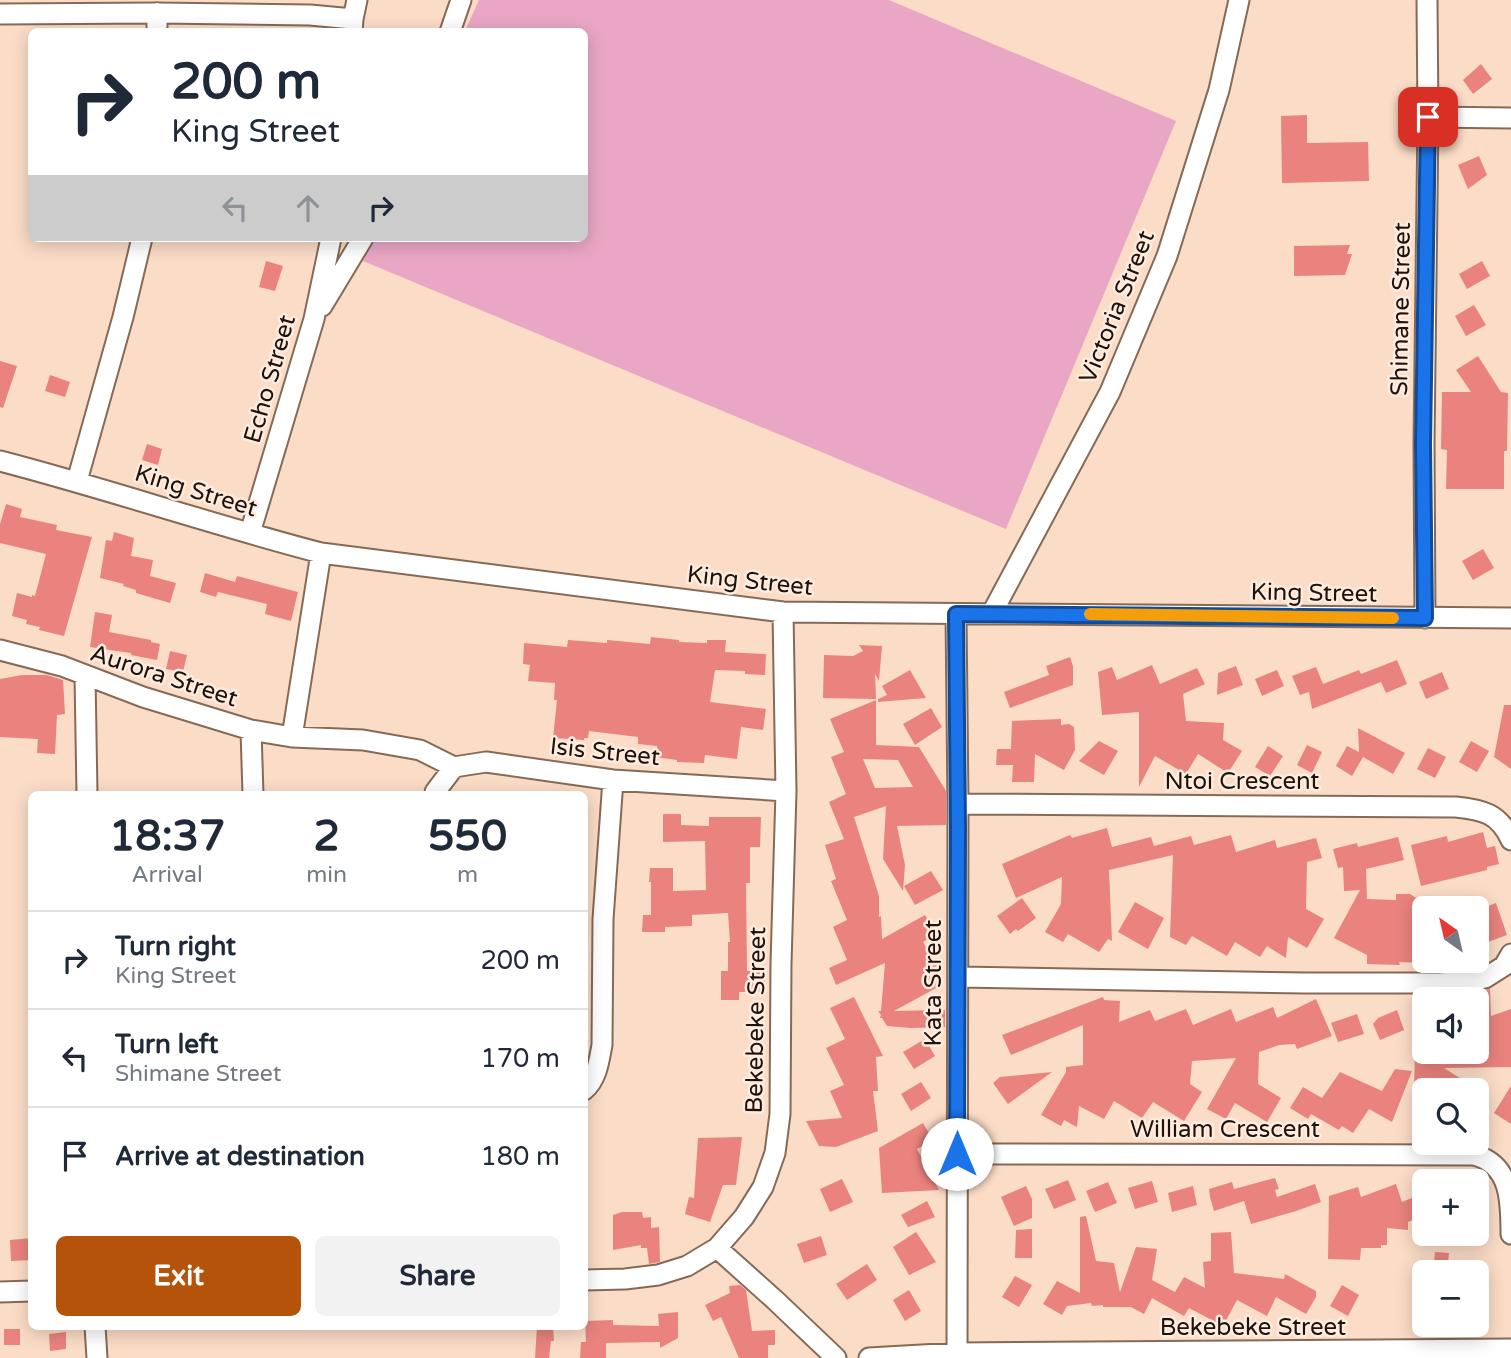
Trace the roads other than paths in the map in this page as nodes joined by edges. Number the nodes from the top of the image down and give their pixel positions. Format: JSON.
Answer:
{"nodes":[{"id":1,"x":461,"y":0,"type":"edge"},
{"id":2,"x":1239,"y":0,"type":"edge"},
{"id":3,"x":1427,"y":0,"type":"edge"},
{"id":4,"x":0,"y":14,"type":"edge"},
{"id":5,"x":354,"y":17,"type":"edge"},
{"id":6,"x":157,"y":22,"type":"edge"},
{"id":7,"x":451,"y":28,"type":"edge"},
{"id":8,"x":1428,"y":117,"type":"junction"},
{"id":9,"x":1511,"y":118,"type":"edge"},
{"id":10,"x":141,"y":242,"type":"edge"},
{"id":11,"x":330,"y":242,"type":"edge"},
{"id":12,"x":361,"y":242,"type":"edge"},
{"id":13,"x":314,"y":319,"type":"junction"},
{"id":14,"x":0,"y":461,"type":"edge"},
{"id":15,"x":77,"y":481,"type":"junction"},
{"id":16,"x":250,"y":533,"type":"junction"},
{"id":17,"x":321,"y":553,"type":"junction"},
{"id":18,"x":783,"y":612,"type":"junction"},
{"id":19,"x":992,"y":613,"type":"junction"},
{"id":20,"x":956,"y":614,"type":"junction"},
{"id":21,"x":1425,"y":618,"type":"junction"},
{"id":22,"x":1511,"y":618,"type":"edge"},
{"id":23,"x":0,"y":650,"type":"edge"},
{"id":24,"x":85,"y":676,"type":"junction"},
{"id":25,"x":251,"y":730,"type":"junction"},
{"id":26,"x":292,"y":737,"type":"junction"},
{"id":27,"x":454,"y":766,"type":"junction"},
{"id":28,"x":613,"y":780,"type":"junction"},
{"id":29,"x":87,"y":791,"type":"edge"},
{"id":30,"x":253,"y":791,"type":"edge"},
{"id":31,"x":436,"y":791,"type":"edge"},
{"id":32,"x":786,"y":791,"type":"junction"},
{"id":33,"x":958,"y":804,"type":"junction"},
{"id":34,"x":1511,"y":840,"type":"edge"},
{"id":35,"x":1511,"y":954,"type":"edge"},
{"id":36,"x":958,"y":977,"type":"junction"},
{"id":37,"x":588,"y":1087,"type":"edge"},
{"id":38,"x":957,"y":1154,"type":"junction"},
{"id":39,"x":1511,"y":1234,"type":"edge"},
{"id":40,"x":717,"y":1248,"type":"junction"},
{"id":41,"x":588,"y":1280,"type":"edge"},
{"id":42,"x":28,"y":1291,"type":"edge"},
{"id":43,"x":0,"y":1292,"type":"edge"},
{"id":44,"x":95,"y":1330,"type":"edge"},
{"id":45,"x":1511,"y":1349,"type":"edge"},
{"id":46,"x":957,"y":1353,"type":"junction"},
{"id":47,"x":97,"y":1358,"type":"edge"},
{"id":48,"x":836,"y":1358,"type":"edge"},
{"id":49,"x":869,"y":1358,"type":"edge"}],
"edges":[{"from":1,"to":7,"type":"street"},
{"from":2,"to":19,"type":"street","name":"Victoria Street"},
{"from":3,"to":8,"type":"street","name":"Shimane Street"},
{"from":4,"to":6,"type":"street"},
{"from":5,"to":6,"type":"street"},
{"from":8,"to":9,"type":"street"},
{"from":8,"to":21,"type":"street","name":"Shimane Street"},
{"from":10,"to":15,"type":"street"},
{"from":11,"to":13,"type":"street","name":"Echo Street"},
{"from":12,"to":13,"type":"street"},
{"from":13,"to":16,"type":"street","name":"Echo Street"},
{"from":14,"to":15,"type":"street","name":"King Street"},
{"from":15,"to":16,"type":"street","name":"King Street"},
{"from":16,"to":17,"type":"street","name":"King Street"},
{"from":17,"to":18,"type":"street","name":"King Street"},
{"from":17,"to":26,"type":"street"},
{"from":18,"to":20,"type":"street","name":"King Street"},
{"from":18,"to":32,"type":"street","name":"Bekebeke Street"},
{"from":19,"to":20,"type":"street","name":"King Street"},
{"from":19,"to":21,"type":"street","name":"King Street"},
{"from":20,"to":33,"type":"street","name":"Kata Street"},
{"from":21,"to":22,"type":"street","name":"King Street"},
{"from":23,"to":24,"type":"street","name":"Aurora Street"},
{"from":24,"to":25,"type":"street","name":"Aurora Street"},
{"from":24,"to":29,"type":"street"},
{"from":25,"to":26,"type":"street"},
{"from":25,"to":30,"type":"street","name":"Aurora Street"},
{"from":26,"to":27,"type":"street"},
{"from":27,"to":28,"type":"street","name":"Isis Street"},
{"from":27,"to":31,"type":"street"},
{"from":28,"to":32,"type":"street","name":"Isis Street"},
{"from":28,"to":37,"type":"street"},
{"from":32,"to":40,"type":"street","name":"Bekebeke Street"},
{"from":33,"to":34,"type":"street","name":"Ntoi Crescent"},
{"from":33,"to":36,"type":"street","name":"Kata Street"},
{"from":35,"to":36,"type":"street"},
{"from":36,"to":38,"type":"street","name":"Kata Street"},
{"from":38,"to":39,"type":"street","name":"William Crescent"},
{"from":38,"to":46,"type":"street","name":"Kata Street"},
{"from":40,"to":41,"type":"street","name":"Bekebeke Street"},
{"from":40,"to":48,"type":"street"},
{"from":42,"to":43,"type":"street"},
{"from":44,"to":47,"type":"street"},
{"from":45,"to":46,"type":"street","name":"Bekebeke Street"},
{"from":46,"to":49,"type":"street","name":"Bekebeke Street"}]}
